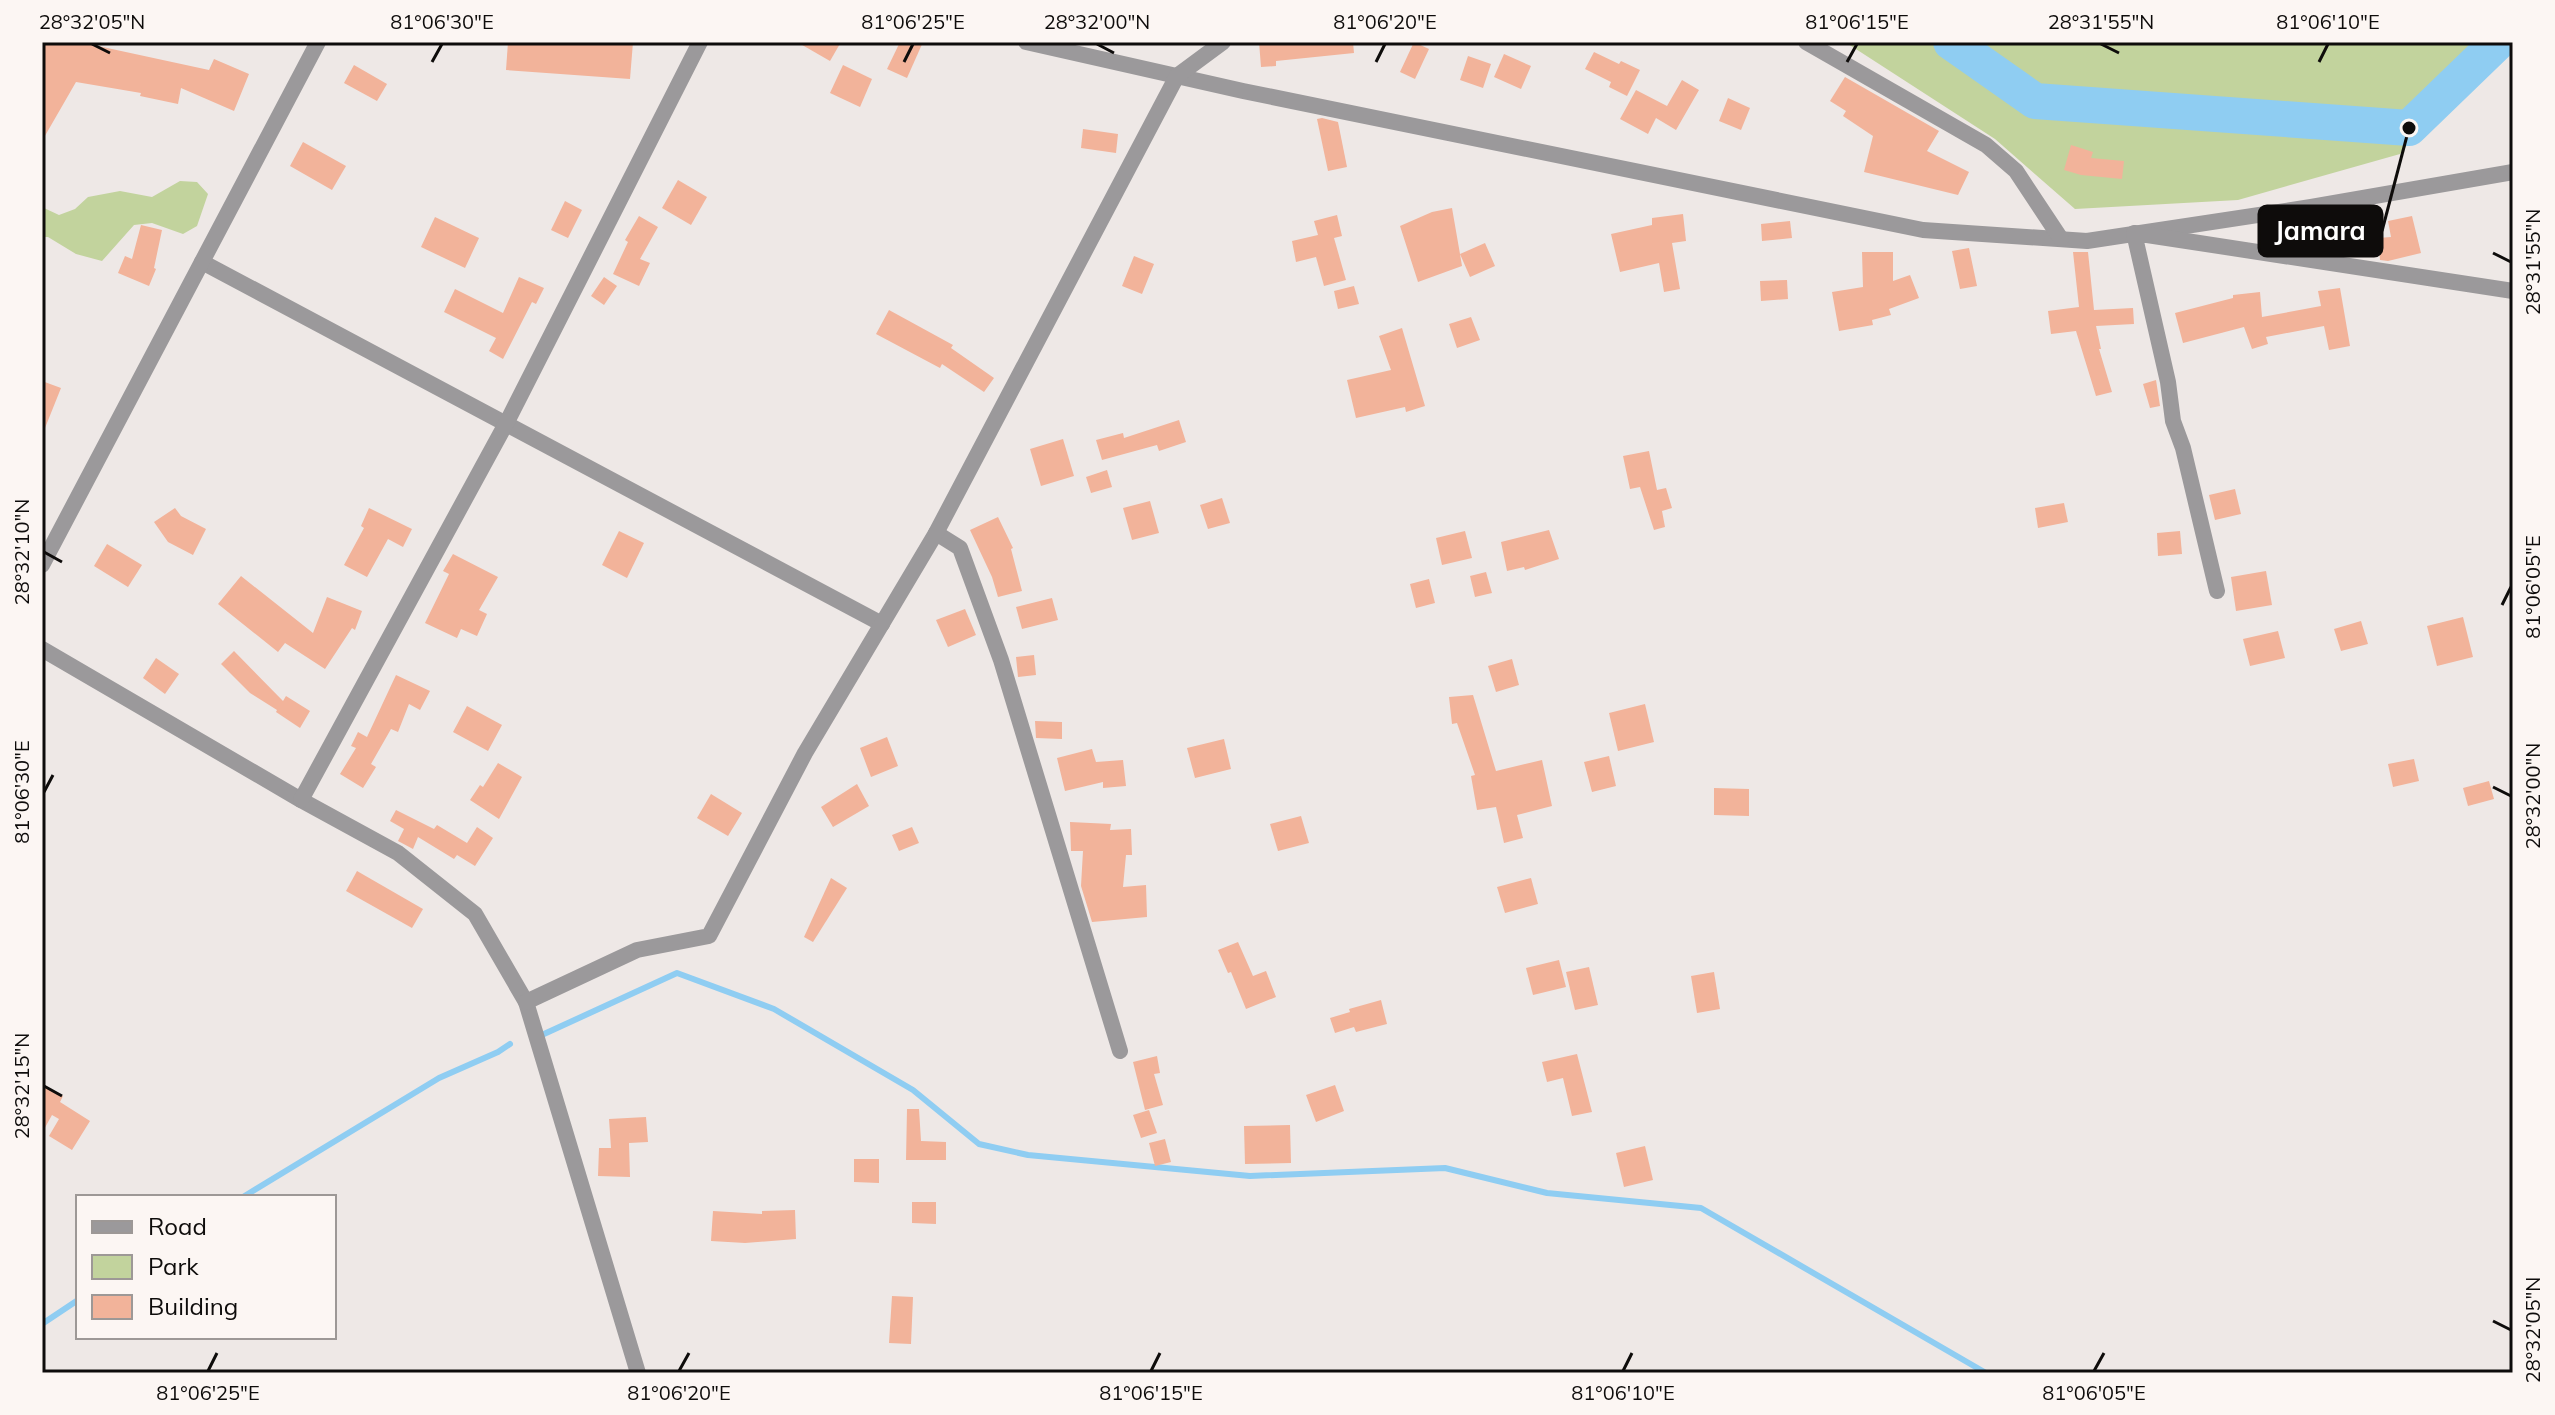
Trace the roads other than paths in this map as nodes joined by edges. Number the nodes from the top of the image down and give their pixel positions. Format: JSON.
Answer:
{"nodes":[{"id":1,"x":318,"y":42,"type":"edge"},
{"id":2,"x":700,"y":42,"type":"edge"},
{"id":3,"x":1026,"y":42,"type":"edge"},
{"id":4,"x":1223,"y":42,"type":"edge"},
{"id":5,"x":1806,"y":42,"type":"edge"},
{"id":6,"x":1177,"y":76,"type":"junction"},
{"id":7,"x":2513,"y":172,"type":"edge"},
{"id":8,"x":2134,"y":233,"type":"junction"},
{"id":9,"x":2061,"y":239,"type":"junction"},
{"id":10,"x":202,"y":262,"type":"junction"},
{"id":11,"x":2513,"y":291,"type":"edge"},
{"id":12,"x":505,"y":424,"type":"junction"},
{"id":13,"x":936,"y":533,"type":"junction"},
{"id":14,"x":42,"y":565,"type":"edge"},
{"id":15,"x":2217,"y":591,"type":"dead end"},
{"id":16,"x":882,"y":624,"type":"junction"},
{"id":17,"x":42,"y":649,"type":"edge"},
{"id":18,"x":301,"y":800,"type":"junction"},
{"id":19,"x":526,"y":1002,"type":"junction"},
{"id":20,"x":1120,"y":1051,"type":"dead end"},
{"id":21,"x":638,"y":1373,"type":"edge"}],
"edges":[{"from":1,"to":10,"type":"street"},
{"from":2,"to":12,"type":"street"},
{"from":3,"to":6,"type":"street"},
{"from":4,"to":6,"type":"street"},
{"from":5,"to":9,"type":"street"},
{"from":6,"to":9,"type":"street"},
{"from":6,"to":13,"type":"street"},
{"from":7,"to":8,"type":"street"},
{"from":8,"to":9,"type":"street"},
{"from":8,"to":11,"type":"street"},
{"from":8,"to":15,"type":"street"},
{"from":10,"to":12,"type":"street"},
{"from":10,"to":14,"type":"street"},
{"from":12,"to":16,"type":"street"},
{"from":12,"to":18,"type":"street"},
{"from":13,"to":16,"type":"street"},
{"from":13,"to":20,"type":"street"},
{"from":16,"to":19,"type":"street"},
{"from":17,"to":18,"type":"street"},
{"from":18,"to":19,"type":"street"},
{"from":19,"to":21,"type":"street"}]}
